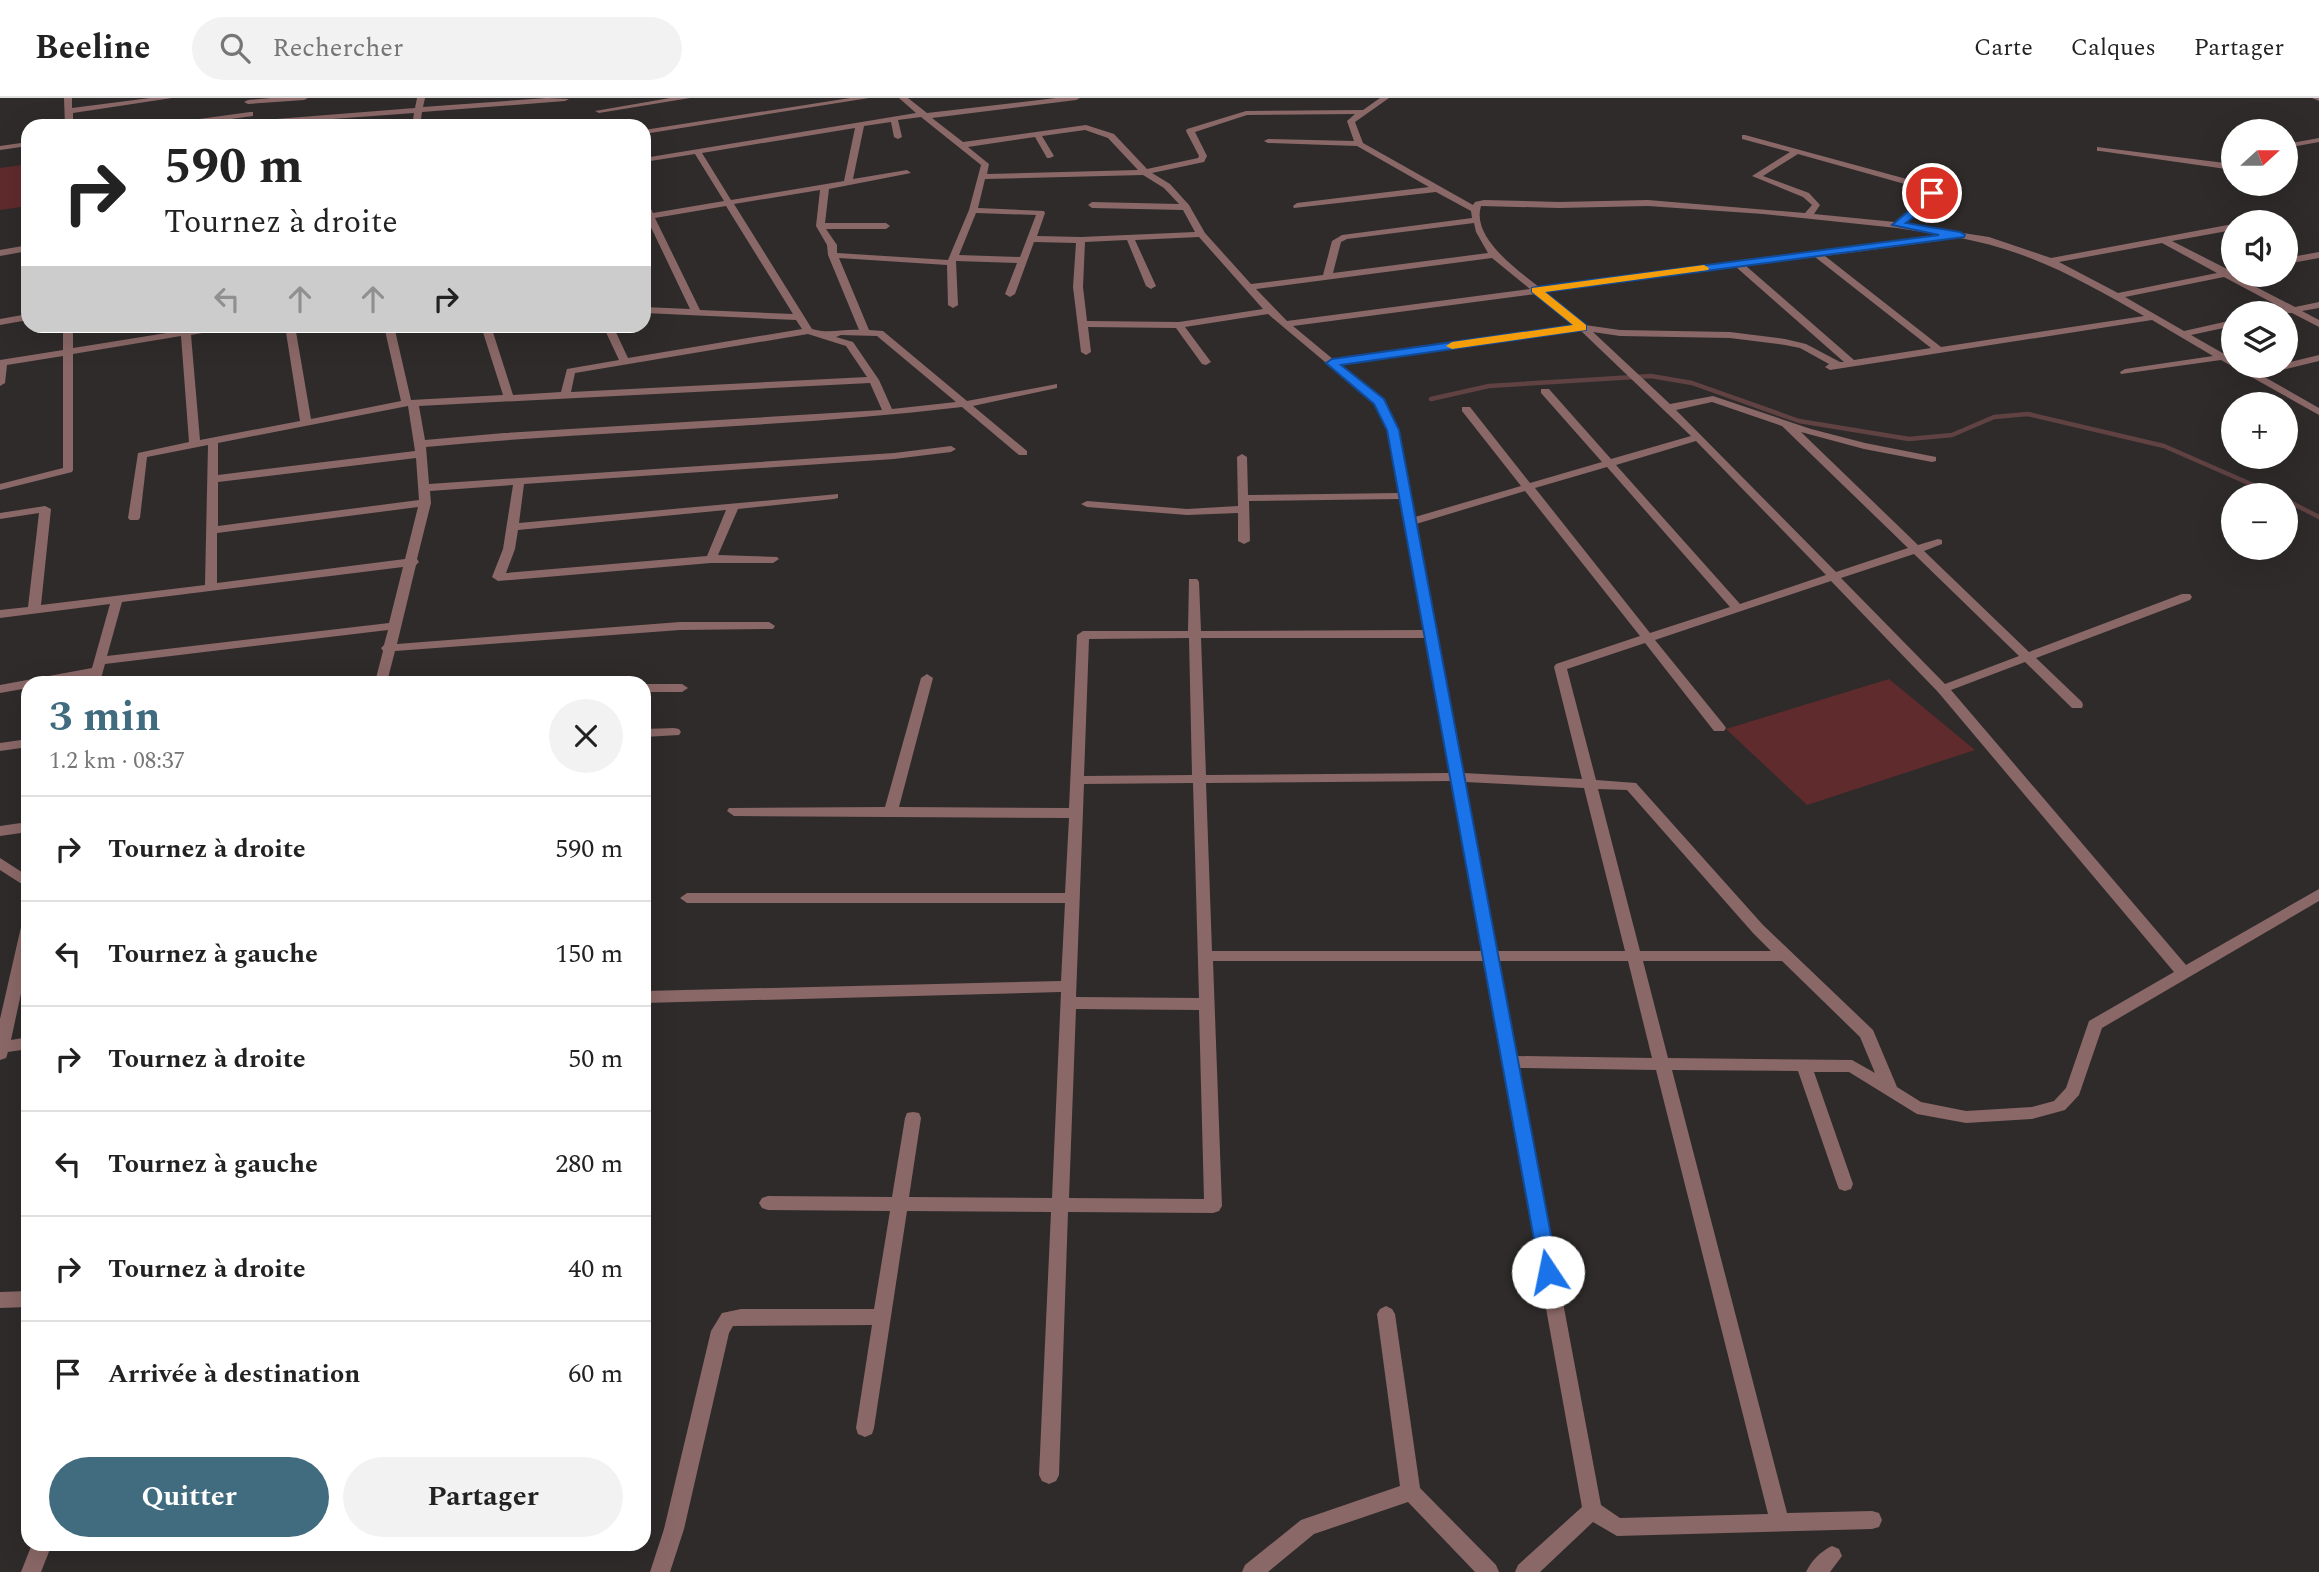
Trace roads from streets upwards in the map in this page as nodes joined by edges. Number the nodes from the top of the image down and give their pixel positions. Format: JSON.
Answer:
{"nodes":[{"id":1,"x":68,"y":98,"type":"edge"},
{"id":2,"x":168,"y":98,"type":"edge"},
{"id":3,"x":304,"y":98,"type":"edge"},
{"id":4,"x":421,"y":98,"type":"edge"},
{"id":5,"x":686,"y":98,"type":"edge"},
{"id":6,"x":865,"y":98,"type":"edge"},
{"id":7,"x":903,"y":98,"type":"edge"},
{"id":8,"x":1076,"y":98,"type":"edge"},
{"id":9,"x":1385,"y":98,"type":"edge"},
{"id":10,"x":249,"y":99,"type":"edge"},
{"id":11,"x":565,"y":99,"type":"edge"},
{"id":12,"x":419,"y":110,"type":"junction"},
{"id":13,"x":70,"y":111,"type":"junction"},
{"id":14,"x":1365,"y":112,"type":"junction"},
{"id":15,"x":925,"y":115,"type":"junction"},
{"id":16,"x":69,"y":119,"type":"edge"},
{"id":17,"x":251,"y":119,"type":"edge"},
{"id":18,"x":282,"y":119,"type":"edge"},
{"id":19,"x":417,"y":119,"type":"edge"},
{"id":20,"x":561,"y":119,"type":"edge"},
{"id":21,"x":603,"y":119,"type":"edge"},
{"id":22,"x":894,"y":119,"type":"junction"},
{"id":23,"x":860,"y":124,"type":"junction"},
{"id":24,"x":651,"y":131,"type":"edge"},
{"id":25,"x":1037,"y":134,"type":"junction"},
{"id":26,"x":898,"y":137,"type":"dead end"},
{"id":27,"x":1745,"y":137,"type":"dead end"},
{"id":28,"x":2319,"y":140,"type":"edge"},
{"id":29,"x":1268,"y":141,"type":"dead end"},
{"id":30,"x":1359,"y":144,"type":"junction"},
{"id":31,"x":2298,"y":144,"type":"edge"},
{"id":32,"x":21,"y":145,"type":"edge"},
{"id":33,"x":962,"y":145,"type":"junction"},
{"id":34,"x":0,"y":148,"type":"edge"},
{"id":35,"x":2100,"y":149,"type":"dead end"},
{"id":36,"x":697,"y":151,"type":"junction"},
{"id":37,"x":1798,"y":151,"type":"junction"},
{"id":38,"x":1050,"y":156,"type":"dead end"},
{"id":39,"x":651,"y":159,"type":"edge"},
{"id":40,"x":2221,"y":165,"type":"edge"},
{"id":41,"x":1145,"y":172,"type":"junction"},
{"id":42,"x":907,"y":173,"type":"dead end"},
{"id":43,"x":982,"y":177,"type":"junction"},
{"id":44,"x":848,"y":183,"type":"junction"},
{"id":45,"x":825,"y":186,"type":"junction"},
{"id":46,"x":1437,"y":189,"type":"junction"},
{"id":47,"x":729,"y":202,"type":"junction"},
{"id":48,"x":1091,"y":205,"type":"dead end"},
{"id":49,"x":1297,"y":206,"type":"dead end"},
{"id":50,"x":1186,"y":207,"type":"junction"},
{"id":51,"x":973,"y":210,"type":"junction"},
{"id":52,"x":651,"y":215,"type":"edge"},
{"id":53,"x":1476,"y":215,"type":"junction"},
{"id":54,"x":1808,"y":215,"type":"junction"},
{"id":55,"x":651,"y":224,"type":"edge"},
{"id":56,"x":1897,"y":225,"type":"junction"},
{"id":57,"x":820,"y":226,"type":"junction"},
{"id":58,"x":886,"y":226,"type":"dead end"},
{"id":59,"x":2221,"y":229,"type":"edge"},
{"id":60,"x":1201,"y":234,"type":"junction"},
{"id":61,"x":1960,"y":235,"type":"junction"},
{"id":62,"x":1130,"y":237,"type":"junction"},
{"id":63,"x":1031,"y":239,"type":"junction"},
{"id":64,"x":1081,"y":240,"type":"junction"},
{"id":65,"x":2163,"y":240,"type":"junction"},
{"id":66,"x":21,"y":249,"type":"edge"},
{"id":67,"x":0,"y":253,"type":"edge"},
{"id":68,"x":1816,"y":253,"type":"junction"},
{"id":69,"x":2319,"y":254,"type":"edge"},
{"id":70,"x":833,"y":255,"type":"junction"},
{"id":71,"x":1494,"y":255,"type":"junction"},
{"id":72,"x":2298,"y":258,"type":"edge"},
{"id":73,"x":952,"y":260,"type":"junction"},
{"id":74,"x":1024,"y":260,"type":"junction"},
{"id":75,"x":2050,"y":261,"type":"junction"},
{"id":76,"x":1738,"y":264,"type":"junction"},
{"id":77,"x":2221,"y":269,"type":"edge"},
{"id":78,"x":2221,"y":275,"type":"edge"},
{"id":79,"x":1327,"y":277,"type":"junction"},
{"id":80,"x":1151,"y":286,"type":"dead end"},
{"id":81,"x":1251,"y":287,"type":"junction"},
{"id":82,"x":2254,"y":287,"type":"edge"},
{"id":83,"x":1536,"y":290,"type":"junction"},
{"id":84,"x":1010,"y":294,"type":"dead end"},
{"id":85,"x":2117,"y":296,"type":"junction"},
{"id":86,"x":2278,"y":301,"type":"edge"},
{"id":87,"x":2319,"y":304,"type":"edge"},
{"id":88,"x":953,"y":305,"type":"dead end"},
{"id":89,"x":2298,"y":309,"type":"edge"},
{"id":90,"x":651,"y":310,"type":"edge"},
{"id":91,"x":1270,"y":311,"type":"junction"},
{"id":92,"x":2298,"y":312,"type":"edge"},
{"id":93,"x":697,"y":313,"type":"junction"},
{"id":94,"x":800,"y":317,"type":"junction"},
{"id":95,"x":2154,"y":317,"type":"junction"},
{"id":96,"x":21,"y":318,"type":"edge"},
{"id":97,"x":0,"y":322,"type":"edge"},
{"id":98,"x":1083,"y":324,"type":"junction"},
{"id":99,"x":1283,"y":324,"type":"junction"},
{"id":100,"x":2319,"y":324,"type":"edge"},
{"id":101,"x":1179,"y":325,"type":"junction"},
{"id":102,"x":2221,"y":326,"type":"edge"},
{"id":103,"x":1582,"y":327,"type":"junction"},
{"id":104,"x":808,"y":331,"type":"junction"},
{"id":105,"x":68,"y":333,"type":"edge"},
{"id":106,"x":180,"y":333,"type":"edge"},
{"id":107,"x":186,"y":333,"type":"edge"},
{"id":108,"x":291,"y":333,"type":"edge"},
{"id":109,"x":391,"y":333,"type":"edge"},
{"id":110,"x":488,"y":333,"type":"edge"},
{"id":111,"x":611,"y":333,"type":"edge"},
{"id":112,"x":865,"y":333,"type":"junction"},
{"id":113,"x":2182,"y":334,"type":"junction"},
{"id":114,"x":826,"y":337,"type":"junction"},
{"id":115,"x":1939,"y":351,"type":"junction"},
{"id":116,"x":68,"y":352,"type":"junction"},
{"id":117,"x":1086,"y":352,"type":"dead end"},
{"id":118,"x":2221,"y":356,"type":"edge"},
{"id":119,"x":2319,"y":358,"type":"edge"},
{"id":120,"x":2221,"y":361,"type":"edge"},
{"id":121,"x":625,"y":362,"type":"junction"},
{"id":122,"x":1206,"y":362,"type":"dead end"},
{"id":123,"x":1,"y":363,"type":"edge"},
{"id":124,"x":1332,"y":363,"type":"junction"},
{"id":125,"x":2298,"y":363,"type":"edge"},
{"id":126,"x":1852,"y":364,"type":"junction"},
{"id":127,"x":1839,"y":366,"type":"junction"},
{"id":128,"x":1826,"y":368,"type":"dead end"},
{"id":129,"x":2125,"y":372,"type":"dead end"},
{"id":130,"x":2261,"y":378,"type":"edge"},
{"id":131,"x":874,"y":380,"type":"junction"},
{"id":132,"x":0,"y":383,"type":"edge"},
{"id":133,"x":1053,"y":386,"type":"dead end"},
{"id":134,"x":1545,"y":391,"type":"dead end"},
{"id":135,"x":565,"y":395,"type":"junction"},
{"id":136,"x":509,"y":398,"type":"junction"},
{"id":137,"x":410,"y":403,"type":"junction"},
{"id":138,"x":965,"y":404,"type":"junction"},
{"id":139,"x":1668,"y":408,"type":"junction"},
{"id":140,"x":1466,"y":409,"type":"dead end"},
{"id":141,"x":2319,"y":412,"type":"edge"},
{"id":142,"x":888,"y":413,"type":"junction"},
{"id":143,"x":306,"y":423,"type":"junction"},
{"id":144,"x":1786,"y":424,"type":"junction"},
{"id":145,"x":1698,"y":437,"type":"junction"},
{"id":146,"x":213,"y":441,"type":"junction"},
{"id":147,"x":195,"y":445,"type":"junction"},
{"id":148,"x":421,"y":449,"type":"junction"},
{"id":149,"x":951,"y":449,"type":"dead end"},
{"id":150,"x":1023,"y":453,"type":"dead end"},
{"id":151,"x":1242,"y":457,"type":"dead end"},
{"id":152,"x":1933,"y":459,"type":"dead end"},
{"id":153,"x":1609,"y":463,"type":"junction"},
{"id":154,"x":212,"y":479,"type":"junction"},
{"id":155,"x":519,"y":482,"type":"junction"},
{"id":156,"x":0,"y":487,"type":"edge"},
{"id":157,"x":1528,"y":487,"type":"junction"},
{"id":158,"x":424,"y":488,"type":"junction"},
{"id":159,"x":834,"y":496,"type":"dead end"},
{"id":160,"x":1405,"y":496,"type":"junction"},
{"id":161,"x":425,"y":503,"type":"junction"},
{"id":162,"x":1243,"y":503,"type":"junction"},
{"id":163,"x":1087,"y":504,"type":"dead end"},
{"id":164,"x":734,"y":505,"type":"junction"},
{"id":165,"x":1,"y":513,"type":"edge"},
{"id":166,"x":134,"y":518,"type":"dead end"},
{"id":167,"x":1409,"y":522,"type":"junction"},
{"id":168,"x":512,"y":527,"type":"junction"},
{"id":169,"x":212,"y":530,"type":"junction"},
{"id":170,"x":1244,"y":541,"type":"dead end"},
{"id":171,"x":1938,"y":542,"type":"dead end"},
{"id":172,"x":1916,"y":550,"type":"junction"},
{"id":173,"x":711,"y":559,"type":"junction"},
{"id":174,"x":773,"y":559,"type":"dead end"},
{"id":175,"x":413,"y":562,"type":"junction"},
{"id":176,"x":1834,"y":577,"type":"junction"},
{"id":177,"x":1193,"y":582,"type":"dead end"},
{"id":178,"x":211,"y":588,"type":"junction"},
{"id":179,"x":2186,"y":597,"type":"dead end"},
{"id":180,"x":117,"y":600,"type":"junction"},
{"id":181,"x":1738,"y":609,"type":"junction"},
{"id":182,"x":34,"y":611,"type":"junction"},
{"id":183,"x":0,"y":614,"type":"edge"},
{"id":184,"x":394,"y":626,"type":"junction"},
{"id":185,"x":769,"y":626,"type":"dead end"},
{"id":186,"x":1430,"y":634,"type":"junction"},
{"id":187,"x":1195,"y":635,"type":"junction"},
{"id":188,"x":1648,"y":638,"type":"junction"},
{"id":189,"x":387,"y":648,"type":"junction"},
{"id":190,"x":2028,"y":657,"type":"junction"},
{"id":191,"x":97,"y":672,"type":"edge"},
{"id":192,"x":73,"y":676,"type":"edge"},
{"id":193,"x":382,"y":676,"type":"edge"},
{"id":194,"x":927,"y":678,"type":"dead end"},
{"id":195,"x":21,"y":686,"type":"edge"},
{"id":196,"x":651,"y":688,"type":"edge"},
{"id":197,"x":682,"y":688,"type":"dead end"},
{"id":198,"x":1943,"y":688,"type":"junction"},
{"id":199,"x":0,"y":690,"type":"edge"},
{"id":200,"x":2077,"y":705,"type":"dead end"},
{"id":201,"x":1719,"y":728,"type":"dead end"},
{"id":202,"x":674,"y":732,"type":"dead end"},
{"id":203,"x":651,"y":733,"type":"edge"},
{"id":204,"x":21,"y":744,"type":"edge"},
{"id":205,"x":0,"y":747,"type":"edge"},
{"id":206,"x":1457,"y":777,"type":"junction"},
{"id":207,"x":1199,"y":779,"type":"junction"},
{"id":208,"x":1077,"y":780,"type":"junction"},
{"id":209,"x":1590,"y":783,"type":"junction"},
{"id":210,"x":734,"y":811,"type":"dead end"},
{"id":211,"x":891,"y":812,"type":"junction"},
{"id":212,"x":1076,"y":813,"type":"junction"},
{"id":213,"x":21,"y":828,"type":"edge"},
{"id":214,"x":0,"y":831,"type":"edge"},
{"id":215,"x":0,"y":863,"type":"edge"},
{"id":216,"x":21,"y":878,"type":"edge"},
{"id":217,"x":2319,"y":894,"type":"edge"},
{"id":218,"x":687,"y":898,"type":"dead end"},
{"id":219,"x":1072,"y":898,"type":"junction"},
{"id":220,"x":1205,"y":956,"type":"junction"},
{"id":221,"x":1490,"y":956,"type":"junction"},
{"id":222,"x":1634,"y":956,"type":"junction"},
{"id":223,"x":1786,"y":956,"type":"junction"},
{"id":224,"x":21,"y":958,"type":"edge"},
{"id":225,"x":2184,"y":973,"type":"junction"},
{"id":226,"x":1068,"y":986,"type":"junction"},
{"id":227,"x":651,"y":997,"type":"edge"},
{"id":228,"x":1068,"y":1003,"type":"junction"},
{"id":229,"x":1206,"y":1004,"type":"junction"},
{"id":230,"x":21,"y":1044,"type":"edge"},
{"id":231,"x":0,"y":1050,"type":"edge"},
{"id":232,"x":1509,"y":1062,"type":"junction"},
{"id":233,"x":1662,"y":1063,"type":"junction"},
{"id":234,"x":1804,"y":1065,"type":"junction"},
{"id":235,"x":1891,"y":1092,"type":"junction"},
{"id":236,"x":913,"y":1118,"type":"dead end"},
{"id":237,"x":1845,"y":1184,"type":"dead end"},
{"id":238,"x":768,"y":1203,"type":"dead end"},
{"id":239,"x":900,"y":1204,"type":"junction"},
{"id":240,"x":1060,"y":1205,"type":"junction"},
{"id":241,"x":21,"y":1299,"type":"edge"},
{"id":242,"x":0,"y":1300,"type":"edge"},
{"id":243,"x":1386,"y":1314,"type":"dead end"},
{"id":244,"x":883,"y":1317,"type":"junction"},
{"id":245,"x":865,"y":1428,"type":"dead end"},
{"id":246,"x":1049,"y":1475,"type":"dead end"},
{"id":247,"x":1411,"y":1492,"type":"junction"},
{"id":248,"x":1592,"y":1510,"type":"junction"},
{"id":249,"x":1872,"y":1520,"type":"dead end"},
{"id":250,"x":1780,"y":1523,"type":"junction"},
{"id":251,"x":39,"y":1551,"type":"edge"},
{"id":252,"x":1832,"y":1556,"type":"dead end"},
{"id":253,"x":31,"y":1572,"type":"edge"},
{"id":254,"x":660,"y":1572,"type":"edge"},
{"id":255,"x":1252,"y":1572,"type":"edge"},
{"id":256,"x":1489,"y":1572,"type":"edge"},
{"id":257,"x":1525,"y":1572,"type":"edge"},
{"id":258,"x":1816,"y":1572,"type":"edge"}],
"edges":[{"from":1,"to":13,"type":"street"},
{"from":2,"to":13,"type":"street"},
{"from":3,"to":10,"type":"street"},
{"from":4,"to":12,"type":"street"},
{"from":5,"to":21,"type":"street"},
{"from":6,"to":24,"type":"street"},
{"from":7,"to":15,"type":"street"},
{"from":8,"to":15,"type":"street"},
{"from":9,"to":14,"type":"street"},
{"from":10,"to":17,"type":"street"},
{"from":11,"to":12,"type":"street"},
{"from":11,"to":20,"type":"street"},
{"from":12,"to":18,"type":"street"},
{"from":12,"to":19,"type":"street"},
{"from":13,"to":16,"type":"street"},
{"from":14,"to":30,"type":"street"},
{"from":14,"to":41,"type":"street"},
{"from":15,"to":22,"type":"street"},
{"from":15,"to":33,"type":"street"},
{"from":22,"to":23,"type":"street"},
{"from":22,"to":26,"type":"street"},
{"from":23,"to":36,"type":"street"},
{"from":23,"to":44,"type":"street"},
{"from":25,"to":33,"type":"street"},
{"from":25,"to":38,"type":"street"},
{"from":25,"to":41,"type":"street"},
{"from":27,"to":37,"type":"street"},
{"from":28,"to":31,"type":"street"},
{"from":29,"to":30,"type":"street"},
{"from":30,"to":46,"type":"street"},
{"from":32,"to":34,"type":"street"},
{"from":33,"to":43,"type":"street"},
{"from":35,"to":40,"type":"street"},
{"from":36,"to":39,"type":"street"},
{"from":36,"to":47,"type":"street"},
{"from":37,"to":54,"type":"street"},
{"from":37,"to":56,"type":"street"},
{"from":41,"to":43,"type":"street"},
{"from":41,"to":50,"type":"street"},
{"from":42,"to":44,"type":"street"},
{"from":43,"to":51,"type":"street"},
{"from":44,"to":45,"type":"street"},
{"from":45,"to":47,"type":"street"},
{"from":45,"to":57,"type":"street"},
{"from":46,"to":49,"type":"street"},
{"from":46,"to":53,"type":"street"},
{"from":47,"to":52,"type":"street"},
{"from":47,"to":94,"type":"street"},
{"from":48,"to":50,"type":"street"},
{"from":50,"to":60,"type":"street"},
{"from":51,"to":63,"type":"street"},
{"from":51,"to":73,"type":"street"},
{"from":53,"to":54,"type":"street"},
{"from":53,"to":71,"type":"street"},
{"from":53,"to":79,"type":"street"},
{"from":54,"to":56,"type":"street"},
{"from":55,"to":93,"type":"street"},
{"from":56,"to":61,"type":"street"},
{"from":57,"to":58,"type":"street"},
{"from":57,"to":70,"type":"street"},
{"from":59,"to":65,"type":"street"},
{"from":60,"to":62,"type":"street"},
{"from":60,"to":81,"type":"street"},
{"from":61,"to":68,"type":"street"},
{"from":61,"to":75,"type":"street"},
{"from":62,"to":64,"type":"street"},
{"from":62,"to":80,"type":"street"},
{"from":63,"to":64,"type":"street"},
{"from":63,"to":74,"type":"street"},
{"from":64,"to":98,"type":"street"},
{"from":65,"to":75,"type":"street"},
{"from":65,"to":77,"type":"street"},
{"from":66,"to":67,"type":"street"},
{"from":68,"to":76,"type":"street"},
{"from":68,"to":115,"type":"street"},
{"from":69,"to":72,"type":"street"},
{"from":70,"to":73,"type":"street"},
{"from":70,"to":112,"type":"street"},
{"from":71,"to":79,"type":"street"},
{"from":71,"to":83,"type":"street"},
{"from":73,"to":74,"type":"street"},
{"from":73,"to":88,"type":"street"},
{"from":74,"to":84,"type":"street"},
{"from":75,"to":85,"type":"street"},
{"from":76,"to":83,"type":"street"},
{"from":76,"to":126,"type":"street"},
{"from":78,"to":85,"type":"street"},
{"from":79,"to":81,"type":"street"},
{"from":81,"to":91,"type":"street"},
{"from":82,"to":86,"type":"street"},
{"from":83,"to":99,"type":"street"},
{"from":83,"to":103,"type":"street"},
{"from":85,"to":95,"type":"street"},
{"from":87,"to":89,"type":"street"},
{"from":90,"to":93,"type":"street"},
{"from":91,"to":99,"type":"street"},
{"from":91,"to":101,"type":"street"},
{"from":92,"to":100,"type":"street"},
{"from":93,"to":94,"type":"street"},
{"from":94,"to":104,"type":"street"},
{"from":95,"to":113,"type":"street"},
{"from":95,"to":115,"type":"street"},
{"from":96,"to":97,"type":"street"},
{"from":98,"to":101,"type":"street"},
{"from":98,"to":117,"type":"street"},
{"from":99,"to":124,"type":"street"},
{"from":101,"to":122,"type":"street"},
{"from":102,"to":113,"type":"street"},
{"from":103,"to":124,"type":"street"},
{"from":103,"to":127,"type":"street"},
{"from":103,"to":139,"type":"street"},
{"from":104,"to":114,"type":"street"},
{"from":104,"to":121,"type":"street"},
{"from":105,"to":116,"type":"street"},
{"from":106,"to":116,"type":"street"},
{"from":107,"to":147,"type":"street"},
{"from":108,"to":143,"type":"street"},
{"from":109,"to":137,"type":"street"},
{"from":110,"to":136,"type":"street"},
{"from":111,"to":121,"type":"street"},
{"from":112,"to":114,"type":"street"},
{"from":112,"to":138,"type":"street"},
{"from":113,"to":118,"type":"street"},
{"from":114,"to":131,"type":"street"},
{"from":115,"to":126,"type":"street"},
{"from":116,"to":123,"type":"street"},
{"from":116,"to":156,"type":"street"},
{"from":119,"to":125,"type":"street"},
{"from":120,"to":129,"type":"street"},
{"from":121,"to":135,"type":"street"},
{"from":123,"to":132,"type":"street"},
{"from":124,"to":160,"type":"street"},
{"from":126,"to":127,"type":"street"},
{"from":127,"to":128,"type":"street"},
{"from":130,"to":141,"type":"street"},
{"from":131,"to":135,"type":"street"},
{"from":131,"to":142,"type":"street"},
{"from":133,"to":138,"type":"street"},
{"from":134,"to":153,"type":"street"},
{"from":135,"to":136,"type":"street"},
{"from":136,"to":137,"type":"street"},
{"from":137,"to":143,"type":"street"},
{"from":137,"to":148,"type":"street"},
{"from":138,"to":142,"type":"street"},
{"from":138,"to":150,"type":"street"},
{"from":139,"to":144,"type":"street"},
{"from":139,"to":145,"type":"street"},
{"from":140,"to":157,"type":"street"},
{"from":142,"to":148,"type":"street"},
{"from":143,"to":146,"type":"street"},
{"from":144,"to":152,"type":"street"},
{"from":144,"to":172,"type":"street"},
{"from":145,"to":153,"type":"street"},
{"from":145,"to":176,"type":"street"},
{"from":146,"to":147,"type":"street"},
{"from":146,"to":154,"type":"street"},
{"from":147,"to":166,"type":"street"},
{"from":148,"to":154,"type":"street"},
{"from":148,"to":158,"type":"street"},
{"from":149,"to":155,"type":"street"},
{"from":151,"to":162,"type":"street"},
{"from":153,"to":157,"type":"street"},
{"from":153,"to":181,"type":"street"},
{"from":154,"to":169,"type":"street"},
{"from":155,"to":158,"type":"street"},
{"from":155,"to":168,"type":"street"},
{"from":157,"to":167,"type":"street"},
{"from":157,"to":188,"type":"street"},
{"from":158,"to":161,"type":"street"},
{"from":159,"to":164,"type":"street"},
{"from":160,"to":162,"type":"street"},
{"from":160,"to":167,"type":"street"},
{"from":161,"to":169,"type":"street"},
{"from":161,"to":175,"type":"street"},
{"from":162,"to":163,"type":"street"},
{"from":162,"to":170,"type":"street"},
{"from":164,"to":168,"type":"street"},
{"from":164,"to":173,"type":"street"},
{"from":165,"to":182,"type":"street"},
{"from":167,"to":186,"type":"street"},
{"from":168,"to":173,"type":"street"},
{"from":169,"to":178,"type":"street"},
{"from":171,"to":172,"type":"street"},
{"from":172,"to":176,"type":"street"},
{"from":172,"to":190,"type":"street"},
{"from":173,"to":174,"type":"street"},
{"from":175,"to":178,"type":"street"},
{"from":175,"to":184,"type":"street"},
{"from":176,"to":181,"type":"street"},
{"from":176,"to":198,"type":"street"},
{"from":177,"to":187,"type":"street"},
{"from":178,"to":180,"type":"street"},
{"from":179,"to":190,"type":"street"},
{"from":180,"to":182,"type":"street"},
{"from":180,"to":191,"type":"street"},
{"from":181,"to":188,"type":"street"},
{"from":182,"to":183,"type":"street"},
{"from":184,"to":189,"type":"street"},
{"from":184,"to":191,"type":"street"},
{"from":185,"to":189,"type":"street"},
{"from":186,"to":187,"type":"street"},
{"from":186,"to":206,"type":"street"},
{"from":187,"to":207,"type":"street"},
{"from":187,"to":208,"type":"street"},
{"from":188,"to":201,"type":"street"},
{"from":188,"to":209,"type":"street"},
{"from":189,"to":193,"type":"street"},
{"from":190,"to":198,"type":"street"},
{"from":190,"to":200,"type":"street"},
{"from":191,"to":192,"type":"street"},
{"from":194,"to":211,"type":"street"},
{"from":195,"to":199,"type":"street"},
{"from":196,"to":197,"type":"street"},
{"from":198,"to":225,"type":"street"},
{"from":202,"to":203,"type":"street"},
{"from":204,"to":205,"type":"street"},
{"from":206,"to":207,"type":"street"},
{"from":206,"to":209,"type":"street"},
{"from":206,"to":221,"type":"street"},
{"from":207,"to":208,"type":"street"},
{"from":207,"to":220,"type":"street"},
{"from":208,"to":212,"type":"street"},
{"from":209,"to":222,"type":"street"},
{"from":209,"to":223,"type":"street"},
{"from":210,"to":211,"type":"street"},
{"from":211,"to":212,"type":"street"},
{"from":212,"to":219,"type":"street"},
{"from":213,"to":214,"type":"street"},
{"from":215,"to":216,"type":"street"},
{"from":217,"to":225,"type":"street"},
{"from":218,"to":219,"type":"street"},
{"from":219,"to":226,"type":"street"},
{"from":220,"to":221,"type":"street"},
{"from":220,"to":229,"type":"street"},
{"from":221,"to":222,"type":"street"},
{"from":221,"to":232,"type":"street"},
{"from":222,"to":223,"type":"street"},
{"from":222,"to":233,"type":"street"},
{"from":223,"to":235,"type":"street"},
{"from":224,"to":231,"type":"street"},
{"from":225,"to":235,"type":"street"},
{"from":226,"to":227,"type":"street"},
{"from":226,"to":228,"type":"street"},
{"from":228,"to":229,"type":"street"},
{"from":228,"to":240,"type":"street"},
{"from":229,"to":240,"type":"street"},
{"from":230,"to":231,"type":"street"},
{"from":232,"to":233,"type":"street"},
{"from":232,"to":248,"type":"street"},
{"from":233,"to":234,"type":"street"},
{"from":233,"to":250,"type":"street"},
{"from":234,"to":235,"type":"street"},
{"from":234,"to":237,"type":"street"},
{"from":236,"to":239,"type":"street"},
{"from":238,"to":239,"type":"street"},
{"from":239,"to":240,"type":"street"},
{"from":239,"to":244,"type":"street"},
{"from":240,"to":246,"type":"street"},
{"from":241,"to":242,"type":"street"},
{"from":243,"to":247,"type":"street"},
{"from":244,"to":245,"type":"street"},
{"from":244,"to":254,"type":"street"},
{"from":247,"to":255,"type":"street"},
{"from":247,"to":256,"type":"street"},
{"from":248,"to":250,"type":"street"},
{"from":248,"to":257,"type":"street"},
{"from":249,"to":250,"type":"street"},
{"from":251,"to":253,"type":"street"},
{"from":252,"to":258,"type":"street"}]}
